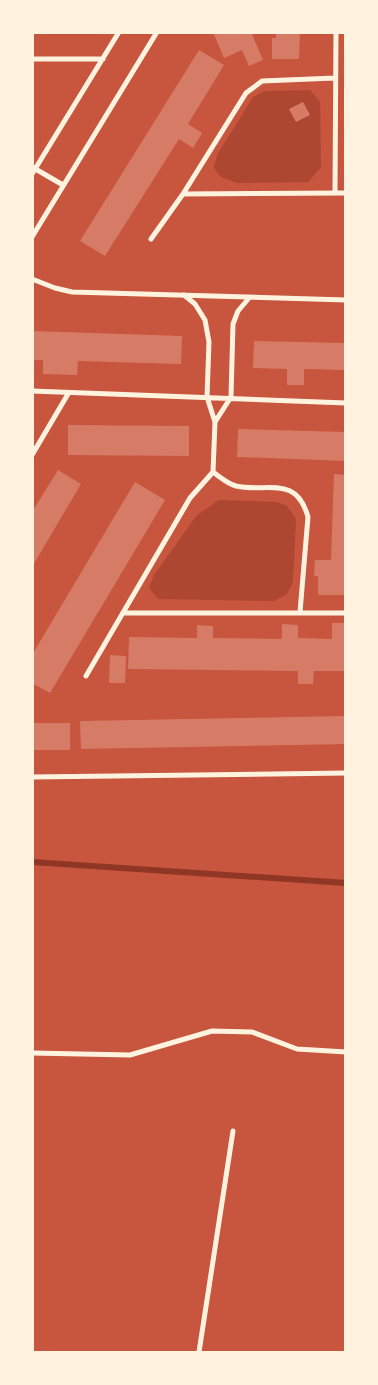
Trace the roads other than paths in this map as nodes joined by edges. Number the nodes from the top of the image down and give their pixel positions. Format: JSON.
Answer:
{"nodes":[{"id":1,"x":119,"y":32,"type":"edge"},
{"id":2,"x":157,"y":32,"type":"edge"},
{"id":3,"x":336,"y":32,"type":"edge"},
{"id":4,"x":32,"y":59,"type":"edge"},
{"id":5,"x":103,"y":59,"type":"junction"},
{"id":6,"x":335,"y":78,"type":"junction"},
{"id":7,"x":34,"y":170,"type":"edge"},
{"id":8,"x":64,"y":185,"type":"junction"},
{"id":9,"x":335,"y":192,"type":"junction"},
{"id":10,"x":346,"y":192,"type":"edge"},
{"id":11,"x":183,"y":194,"type":"junction"},
{"id":12,"x":32,"y":237,"type":"edge"},
{"id":13,"x":151,"y":239,"type":"dead end"},
{"id":14,"x":32,"y":280,"type":"edge"},
{"id":15,"x":184,"y":294,"type":"junction"},
{"id":16,"x":249,"y":298,"type":"junction"},
{"id":17,"x":346,"y":300,"type":"edge"},
{"id":18,"x":32,"y":392,"type":"edge"},
{"id":19,"x":68,"y":394,"type":"junction"},
{"id":20,"x":207,"y":397,"type":"junction"},
{"id":21,"x":231,"y":397,"type":"junction"},
{"id":22,"x":346,"y":402,"type":"edge"},
{"id":23,"x":215,"y":422,"type":"junction"},
{"id":24,"x":32,"y":455,"type":"edge"},
{"id":25,"x":213,"y":472,"type":"junction"},
{"id":26,"x":300,"y":612,"type":"junction"},
{"id":27,"x":123,"y":613,"type":"junction"},
{"id":28,"x":346,"y":613,"type":"edge"},
{"id":29,"x":86,"y":676,"type":"dead end"},
{"id":30,"x":346,"y":773,"type":"edge"},
{"id":31,"x":32,"y":777,"type":"edge"},
{"id":32,"x":346,"y":1052,"type":"edge"},
{"id":33,"x":32,"y":1053,"type":"edge"},
{"id":34,"x":233,"y":1131,"type":"dead end"},
{"id":35,"x":199,"y":1352,"type":"edge"}],
"edges":[{"from":1,"to":5,"type":"street"},
{"from":2,"to":8,"type":"street"},
{"from":3,"to":6,"type":"street"},
{"from":4,"to":5,"type":"street"},
{"from":5,"to":7,"type":"street"},
{"from":6,"to":9,"type":"street"},
{"from":6,"to":11,"type":"street"},
{"from":7,"to":8,"type":"street"},
{"from":8,"to":12,"type":"street"},
{"from":9,"to":10,"type":"street"},
{"from":9,"to":11,"type":"street"},
{"from":11,"to":13,"type":"street"},
{"from":14,"to":15,"type":"street"},
{"from":15,"to":16,"type":"street"},
{"from":15,"to":20,"type":"street"},
{"from":16,"to":17,"type":"street"},
{"from":16,"to":21,"type":"street"},
{"from":18,"to":19,"type":"street"},
{"from":19,"to":20,"type":"street"},
{"from":19,"to":24,"type":"street"},
{"from":20,"to":21,"type":"street"},
{"from":20,"to":23,"type":"street"},
{"from":21,"to":22,"type":"street"},
{"from":21,"to":23,"type":"street"},
{"from":23,"to":25,"type":"street"},
{"from":25,"to":26,"type":"street"},
{"from":25,"to":27,"type":"street"},
{"from":26,"to":27,"type":"street"},
{"from":26,"to":28,"type":"street"},
{"from":27,"to":29,"type":"street"},
{"from":30,"to":31,"type":"street"},
{"from":32,"to":33,"type":"street"},
{"from":34,"to":35,"type":"street"}]}
